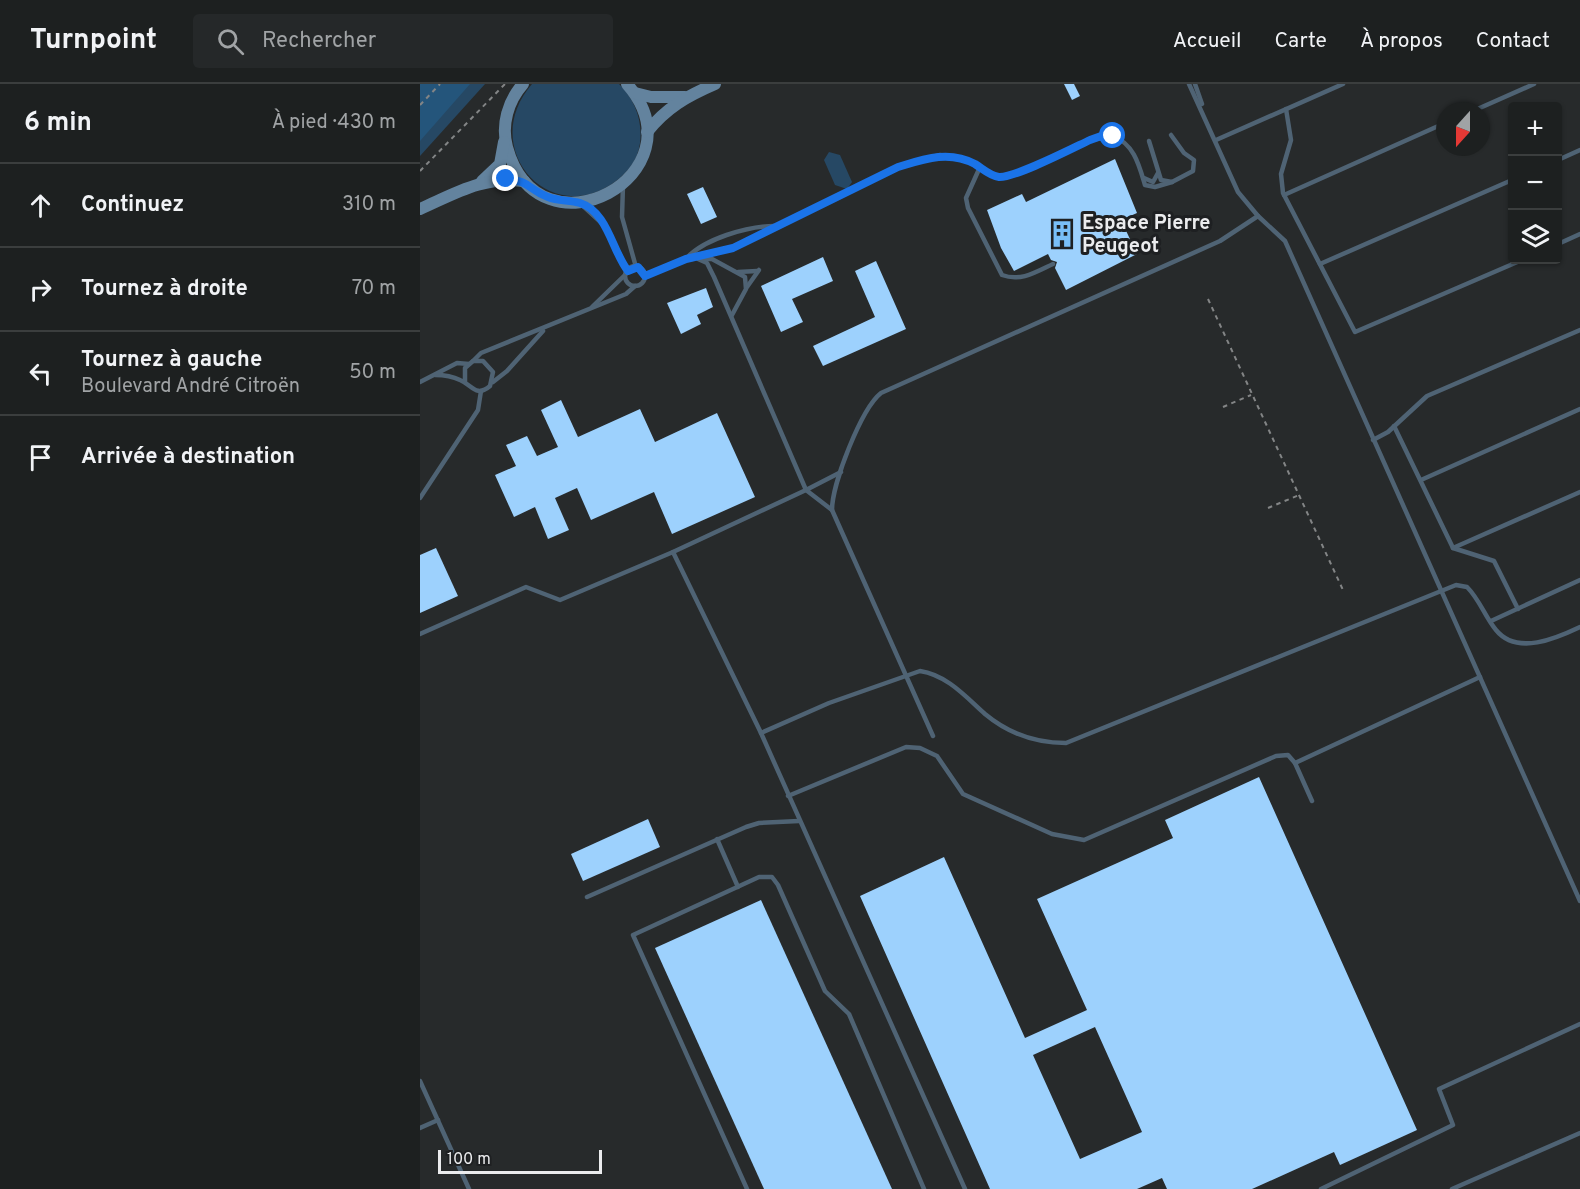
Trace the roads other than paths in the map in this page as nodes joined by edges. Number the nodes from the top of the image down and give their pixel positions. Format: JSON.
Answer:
{"nodes":[{"id":1,"x":523,"y":84,"type":"edge"},
{"id":2,"x":715,"y":84,"type":"edge"},
{"id":3,"x":1189,"y":84,"type":"edge"},
{"id":4,"x":1195,"y":84,"type":"edge"},
{"id":5,"x":1343,"y":84,"type":"edge"},
{"id":6,"x":1534,"y":84,"type":"edge"},
{"id":7,"x":631,"y":89,"type":"edge"},
{"id":8,"x":686,"y":96,"type":"junction"},
{"id":9,"x":1490,"y":103,"type":"edge"},
{"id":10,"x":1286,"y":109,"type":"junction"},
{"id":11,"x":1206,"y":118,"type":"junction"},
{"id":12,"x":1436,"y":127,"type":"edge"},
{"id":13,"x":647,"y":132,"type":"junction"},
{"id":14,"x":1171,"y":135,"type":"dead end"},
{"id":15,"x":505,"y":139,"type":"junction"},
{"id":16,"x":1216,"y":140,"type":"junction"},
{"id":17,"x":1149,"y":141,"type":"dead end"},
{"id":18,"x":1580,"y":150,"type":"edge"},
{"id":19,"x":1562,"y":158,"type":"edge"},
{"id":20,"x":980,"y":167,"type":"junction"},
{"id":21,"x":1158,"y":172,"type":"junction"},
{"id":22,"x":1143,"y":176,"type":"junction"},
{"id":23,"x":482,"y":181,"type":"junction"},
{"id":24,"x":524,"y":181,"type":"junction"},
{"id":25,"x":1172,"y":182,"type":"junction"},
{"id":26,"x":1508,"y":182,"type":"edge"},
{"id":27,"x":623,"y":185,"type":"junction"},
{"id":28,"x":1284,"y":195,"type":"junction"},
{"id":29,"x":580,"y":203,"type":"junction"},
{"id":30,"x":420,"y":209,"type":"edge"},
{"id":31,"x":1258,"y":216,"type":"junction"},
{"id":32,"x":774,"y":226,"type":"junction"},
{"id":33,"x":1580,"y":234,"type":"edge"},
{"id":34,"x":1562,"y":242,"type":"edge"},
{"id":35,"x":688,"y":259,"type":"junction"},
{"id":36,"x":698,"y":259,"type":"junction"},
{"id":37,"x":1053,"y":264,"type":"dead end"},
{"id":38,"x":1320,"y":264,"type":"junction"},
{"id":39,"x":1512,"y":264,"type":"edge"},
{"id":40,"x":636,"y":267,"type":"junction"},
{"id":41,"x":627,"y":272,"type":"junction"},
{"id":42,"x":738,"y":272,"type":"junction"},
{"id":43,"x":645,"y":276,"type":"junction"},
{"id":44,"x":635,"y":286,"type":"junction"},
{"id":45,"x":746,"y":289,"type":"junction"},
{"id":46,"x":592,"y":307,"type":"junction"},
{"id":47,"x":731,"y":315,"type":"junction"},
{"id":48,"x":544,"y":329,"type":"junction"},
{"id":49,"x":1580,"y":330,"type":"edge"},
{"id":50,"x":471,"y":363,"type":"junction"},
{"id":51,"x":435,"y":375,"type":"junction"},
{"id":52,"x":493,"y":381,"type":"junction"},
{"id":53,"x":420,"y":382,"type":"edge"},
{"id":54,"x":465,"y":382,"type":"junction"},
{"id":55,"x":482,"y":391,"type":"junction"},
{"id":56,"x":1580,"y":409,"type":"edge"},
{"id":57,"x":1394,"y":426,"type":"junction"},
{"id":58,"x":1373,"y":440,"type":"junction"},
{"id":59,"x":842,"y":472,"type":"junction"},
{"id":60,"x":1421,"y":480,"type":"junction"},
{"id":61,"x":806,"y":490,"type":"junction"},
{"id":62,"x":1580,"y":492,"type":"edge"},
{"id":63,"x":420,"y":498,"type":"edge"},
{"id":64,"x":832,"y":510,"type":"junction"},
{"id":65,"x":1453,"y":548,"type":"junction"},
{"id":66,"x":673,"y":552,"type":"junction"},
{"id":67,"x":1580,"y":580,"type":"edge"},
{"id":68,"x":1440,"y":591,"type":"junction"},
{"id":69,"x":1518,"y":609,"type":"junction"},
{"id":70,"x":1491,"y":621,"type":"junction"},
{"id":71,"x":1580,"y":627,"type":"edge"},
{"id":72,"x":420,"y":634,"type":"edge"},
{"id":73,"x":906,"y":675,"type":"junction"},
{"id":74,"x":1480,"y":677,"type":"junction"},
{"id":75,"x":761,"y":734,"type":"junction"},
{"id":76,"x":933,"y":736,"type":"dead end"},
{"id":77,"x":1295,"y":763,"type":"junction"},
{"id":78,"x":788,"y":796,"type":"junction"},
{"id":79,"x":1312,"y":801,"type":"dead end"},
{"id":80,"x":799,"y":821,"type":"junction"},
{"id":81,"x":717,"y":840,"type":"junction"},
{"id":82,"x":738,"y":887,"type":"junction"},
{"id":83,"x":587,"y":897,"type":"dead end"},
{"id":84,"x":1580,"y":901,"type":"edge"},
{"id":85,"x":1580,"y":1024,"type":"edge"},
{"id":86,"x":420,"y":1081,"type":"edge"},
{"id":87,"x":438,"y":1120,"type":"junction"},
{"id":88,"x":420,"y":1128,"type":"edge"},
{"id":89,"x":1580,"y":1133,"type":"edge"},
{"id":90,"x":469,"y":1189,"type":"edge"},
{"id":91,"x":747,"y":1189,"type":"edge"},
{"id":92,"x":924,"y":1189,"type":"edge"},
{"id":93,"x":965,"y":1189,"type":"edge"},
{"id":94,"x":1321,"y":1189,"type":"edge"},
{"id":95,"x":1452,"y":1189,"type":"edge"}],
"edges":[{"from":1,"to":15,"type":"main road"},
{"from":2,"to":8,"type":"main road"},
{"from":3,"to":11,"type":"lane"},
{"from":4,"to":11,"type":"lane"},
{"from":5,"to":10,"type":"lane"},
{"from":6,"to":9,"type":"lane"},
{"from":7,"to":8,"type":"main road"},
{"from":7,"to":13,"type":"main road"},
{"from":8,"to":13,"type":"main road"},
{"from":10,"to":16,"type":"lane"},
{"from":10,"to":28,"type":"lane"},
{"from":11,"to":16,"type":"lane"},
{"from":12,"to":28,"type":"lane"},
{"from":13,"to":27,"type":"main road"},
{"from":14,"to":25,"type":"lane"},
{"from":15,"to":23,"type":"main road"},
{"from":15,"to":24,"type":"main road"},
{"from":16,"to":31,"type":"lane"},
{"from":17,"to":21,"type":"lane"},
{"from":18,"to":19,"type":"lane"},
{"from":20,"to":22,"type":"lane"},
{"from":20,"to":32,"type":"lane"},
{"from":20,"to":37,"type":"lane"},
{"from":21,"to":22,"type":"lane"},
{"from":21,"to":25,"type":"lane"},
{"from":22,"to":25,"type":"lane"},
{"from":23,"to":24,"type":"main road"},
{"from":23,"to":30,"type":"main road"},
{"from":24,"to":29,"type":"main road"},
{"from":26,"to":38,"type":"lane"},
{"from":27,"to":29,"type":"main road"},
{"from":27,"to":40,"type":"lane"},
{"from":28,"to":38,"type":"lane"},
{"from":29,"to":41,"type":"lane"},
{"from":31,"to":58,"type":"lane"},
{"from":31,"to":59,"type":"lane"},
{"from":32,"to":35,"type":"lane"},
{"from":32,"to":35,"type":"lane"},
{"from":33,"to":34,"type":"lane"},
{"from":35,"to":36,"type":"lane"},
{"from":35,"to":43,"type":"lane"},
{"from":36,"to":42,"type":"lane"},
{"from":36,"to":47,"type":"lane"},
{"from":38,"to":39,"type":"lane"},
{"from":40,"to":41,"type":"lane"},
{"from":40,"to":43,"type":"lane"},
{"from":41,"to":44,"type":"lane"},
{"from":41,"to":46,"type":"lane"},
{"from":42,"to":45,"type":"lane"},
{"from":42,"to":45,"type":"lane"},
{"from":43,"to":44,"type":"lane"},
{"from":44,"to":46,"type":"lane"},
{"from":45,"to":47,"type":"lane"},
{"from":46,"to":48,"type":"lane"},
{"from":47,"to":61,"type":"lane"},
{"from":48,"to":50,"type":"lane"},
{"from":48,"to":52,"type":"lane"},
{"from":49,"to":57,"type":"lane"},
{"from":50,"to":51,"type":"lane"},
{"from":50,"to":52,"type":"lane"},
{"from":50,"to":54,"type":"lane"},
{"from":51,"to":53,"type":"lane"},
{"from":51,"to":54,"type":"lane"},
{"from":52,"to":55,"type":"lane"},
{"from":54,"to":55,"type":"lane"},
{"from":55,"to":63,"type":"lane"},
{"from":56,"to":60,"type":"lane"},
{"from":57,"to":58,"type":"lane"},
{"from":57,"to":60,"type":"lane"},
{"from":58,"to":68,"type":"lane"},
{"from":59,"to":61,"type":"lane"},
{"from":59,"to":64,"type":"lane"},
{"from":60,"to":65,"type":"lane"},
{"from":61,"to":64,"type":"lane"},
{"from":61,"to":66,"type":"lane"},
{"from":62,"to":65,"type":"lane"},
{"from":64,"to":73,"type":"lane"},
{"from":65,"to":69,"type":"lane"},
{"from":66,"to":72,"type":"lane"},
{"from":66,"to":75,"type":"lane"},
{"from":67,"to":69,"type":"lane"},
{"from":68,"to":70,"type":"lane"},
{"from":68,"to":73,"type":"lane"},
{"from":68,"to":74,"type":"lane"},
{"from":69,"to":70,"type":"lane"},
{"from":70,"to":71,"type":"lane"},
{"from":73,"to":75,"type":"lane"},
{"from":73,"to":76,"type":"lane"},
{"from":74,"to":77,"type":"lane"},
{"from":74,"to":84,"type":"lane"},
{"from":75,"to":78,"type":"lane"},
{"from":77,"to":78,"type":"lane"},
{"from":77,"to":79,"type":"lane"},
{"from":78,"to":80,"type":"lane"},
{"from":80,"to":81,"type":"lane"},
{"from":80,"to":93,"type":"lane"},
{"from":81,"to":82,"type":"lane"},
{"from":81,"to":83,"type":"lane"},
{"from":82,"to":91,"type":"lane"},
{"from":82,"to":92,"type":"lane"},
{"from":85,"to":94,"type":"lane"},
{"from":86,"to":87,"type":"lane"},
{"from":87,"to":88,"type":"lane"},
{"from":87,"to":90,"type":"lane"},
{"from":89,"to":95,"type":"lane"}]}
